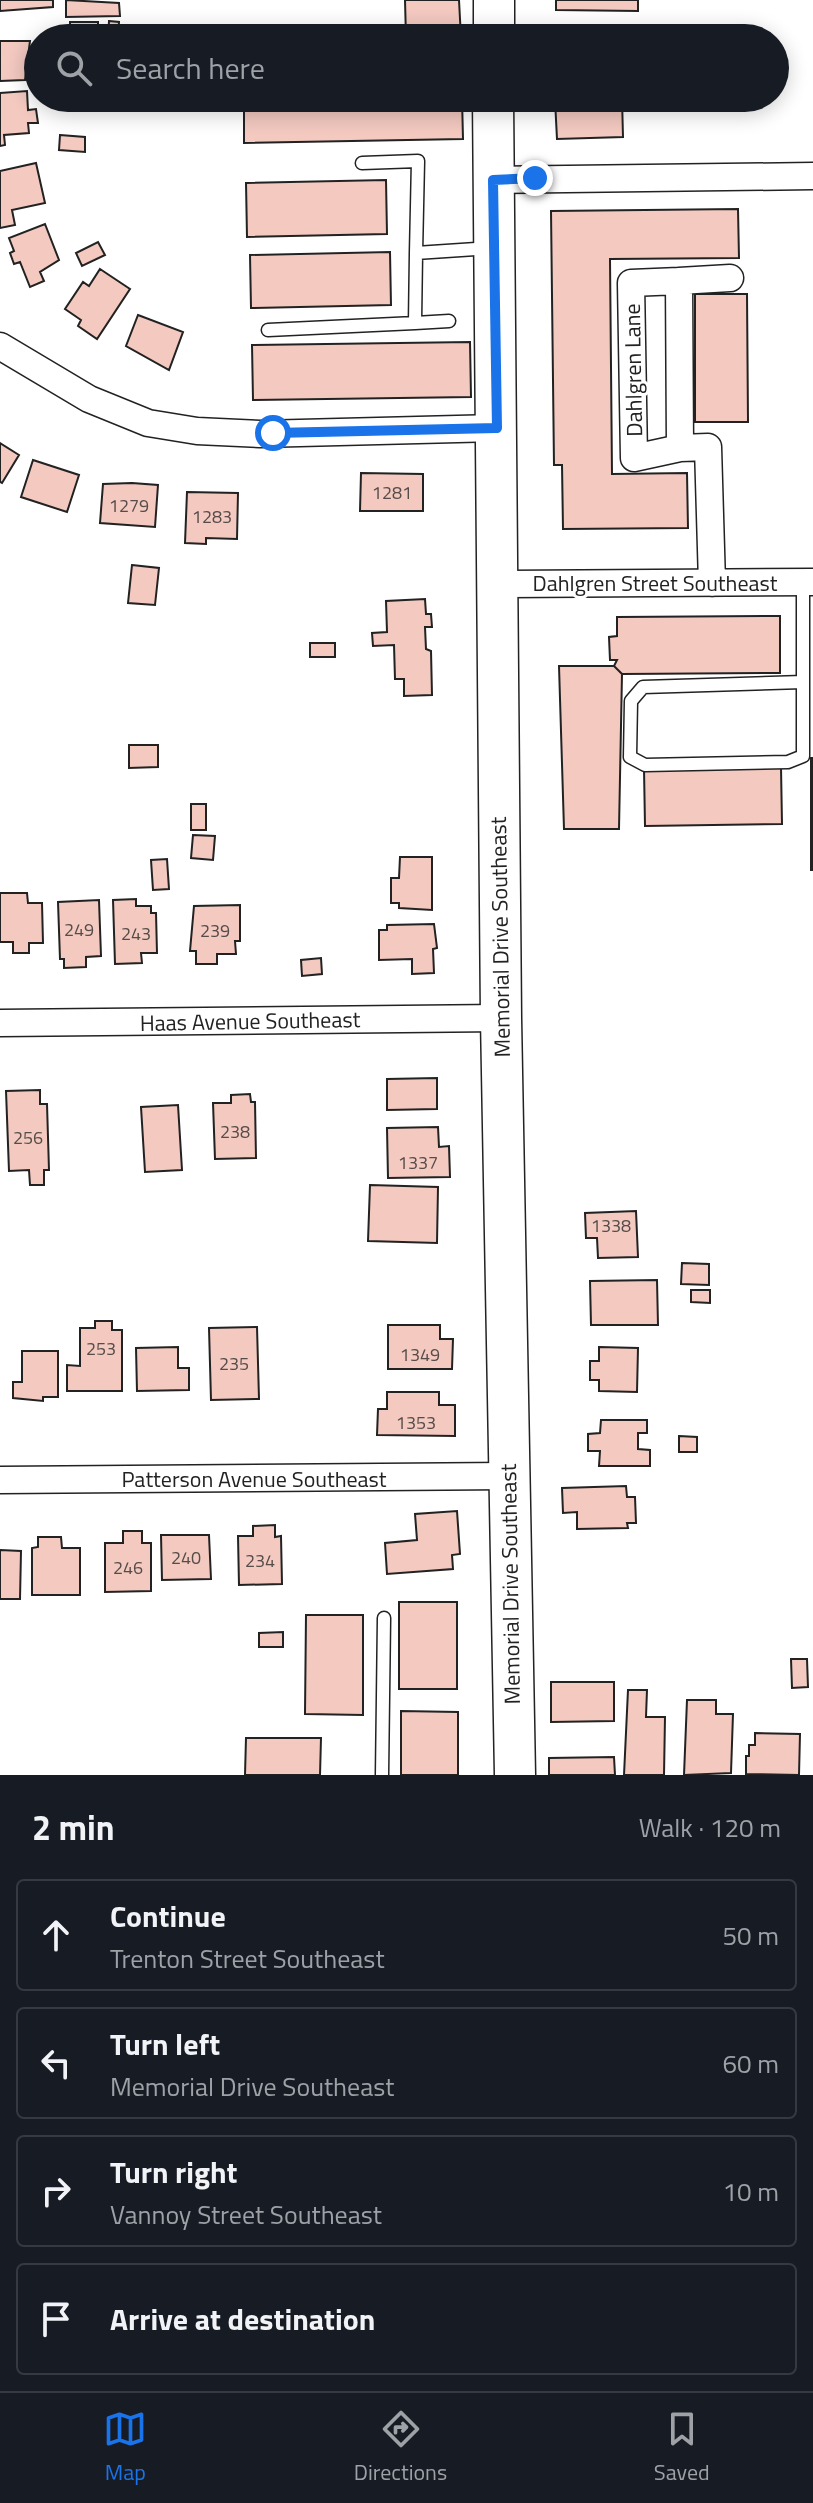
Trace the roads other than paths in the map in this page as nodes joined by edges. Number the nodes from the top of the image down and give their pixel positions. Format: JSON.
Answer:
{"nodes":[{"id":1,"x":494,"y":0,"type":"edge"},
{"id":2,"x":494,"y":24,"type":"edge"},
{"id":3,"x":493,"y":112,"type":"edge"},
{"id":4,"x":362,"y":163,"type":"dead end"},
{"id":5,"x":813,"y":176,"type":"edge"},
{"id":6,"x":493,"y":180,"type":"junction"},
{"id":7,"x":494,"y":247,"type":"junction"},
{"id":8,"x":416,"y":253,"type":"junction"},
{"id":9,"x":730,"y":278,"type":"dead end"},
{"id":10,"x":679,"y":281,"type":"junction"},
{"id":11,"x":449,"y":321,"type":"dead end"},
{"id":12,"x":415,"y":323,"type":"junction"},
{"id":13,"x":268,"y":330,"type":"dead end"},
{"id":14,"x":0,"y":346,"type":"edge"},
{"id":15,"x":497,"y":428,"type":"junction"},
{"id":16,"x":680,"y":448,"type":"junction"},
{"id":17,"x":808,"y":582,"type":"edge"},
{"id":18,"x":712,"y":583,"type":"junction"},
{"id":19,"x":497,"y":584,"type":"junction"},
{"id":20,"x":803,"y":682,"type":"junction"},
{"id":21,"x":501,"y":1018,"type":"junction"},
{"id":22,"x":0,"y":1023,"type":"edge"},
{"id":23,"x":508,"y":1476,"type":"junction"},
{"id":24,"x":0,"y":1480,"type":"edge"},
{"id":25,"x":384,"y":1618,"type":"dead end"},
{"id":26,"x":382,"y":1775,"type":"edge"},
{"id":27,"x":515,"y":1775,"type":"edge"}],
"edges":[{"from":1,"to":2,"type":"main road"},
{"from":3,"to":6,"type":"main road","name":"Memorial Drive Southeast"},
{"from":4,"to":8,"type":"lane"},
{"from":5,"to":6,"type":"street"},
{"from":6,"to":7,"type":"main road","name":"Memorial Drive Southeast"},
{"from":7,"to":8,"type":"lane"},
{"from":7,"to":15,"type":"main road","name":"Memorial Drive Southeast"},
{"from":8,"to":12,"type":"lane"},
{"from":9,"to":10,"type":"street","name":"Dahlgren Lane"},
{"from":10,"to":16,"type":"street","name":"Dahlgren Lane"},
{"from":10,"to":16,"type":"street","name":"Dahlgren Lane"},
{"from":11,"to":12,"type":"lane"},
{"from":12,"to":13,"type":"lane"},
{"from":14,"to":15,"type":"street"},
{"from":15,"to":19,"type":"main road","name":"Memorial Drive Southeast"},
{"from":16,"to":18,"type":"street"},
{"from":17,"to":18,"type":"street","name":"Dahlgren Street Southeast"},
{"from":17,"to":20,"type":"lane"},
{"from":18,"to":19,"type":"street","name":"Dahlgren Street Southeast"},
{"from":19,"to":21,"type":"main road","name":"Memorial Drive Southeast"},
{"from":20,"to":20,"type":"lane"},
{"from":21,"to":22,"type":"street","name":"Haas Avenue Southeast"},
{"from":21,"to":23,"type":"main road","name":"Memorial Drive Southeast"},
{"from":23,"to":24,"type":"street","name":"Patterson Avenue Southeast"},
{"from":23,"to":27,"type":"main road","name":"Memorial Drive Southeast"},
{"from":25,"to":26,"type":"lane"}]}
